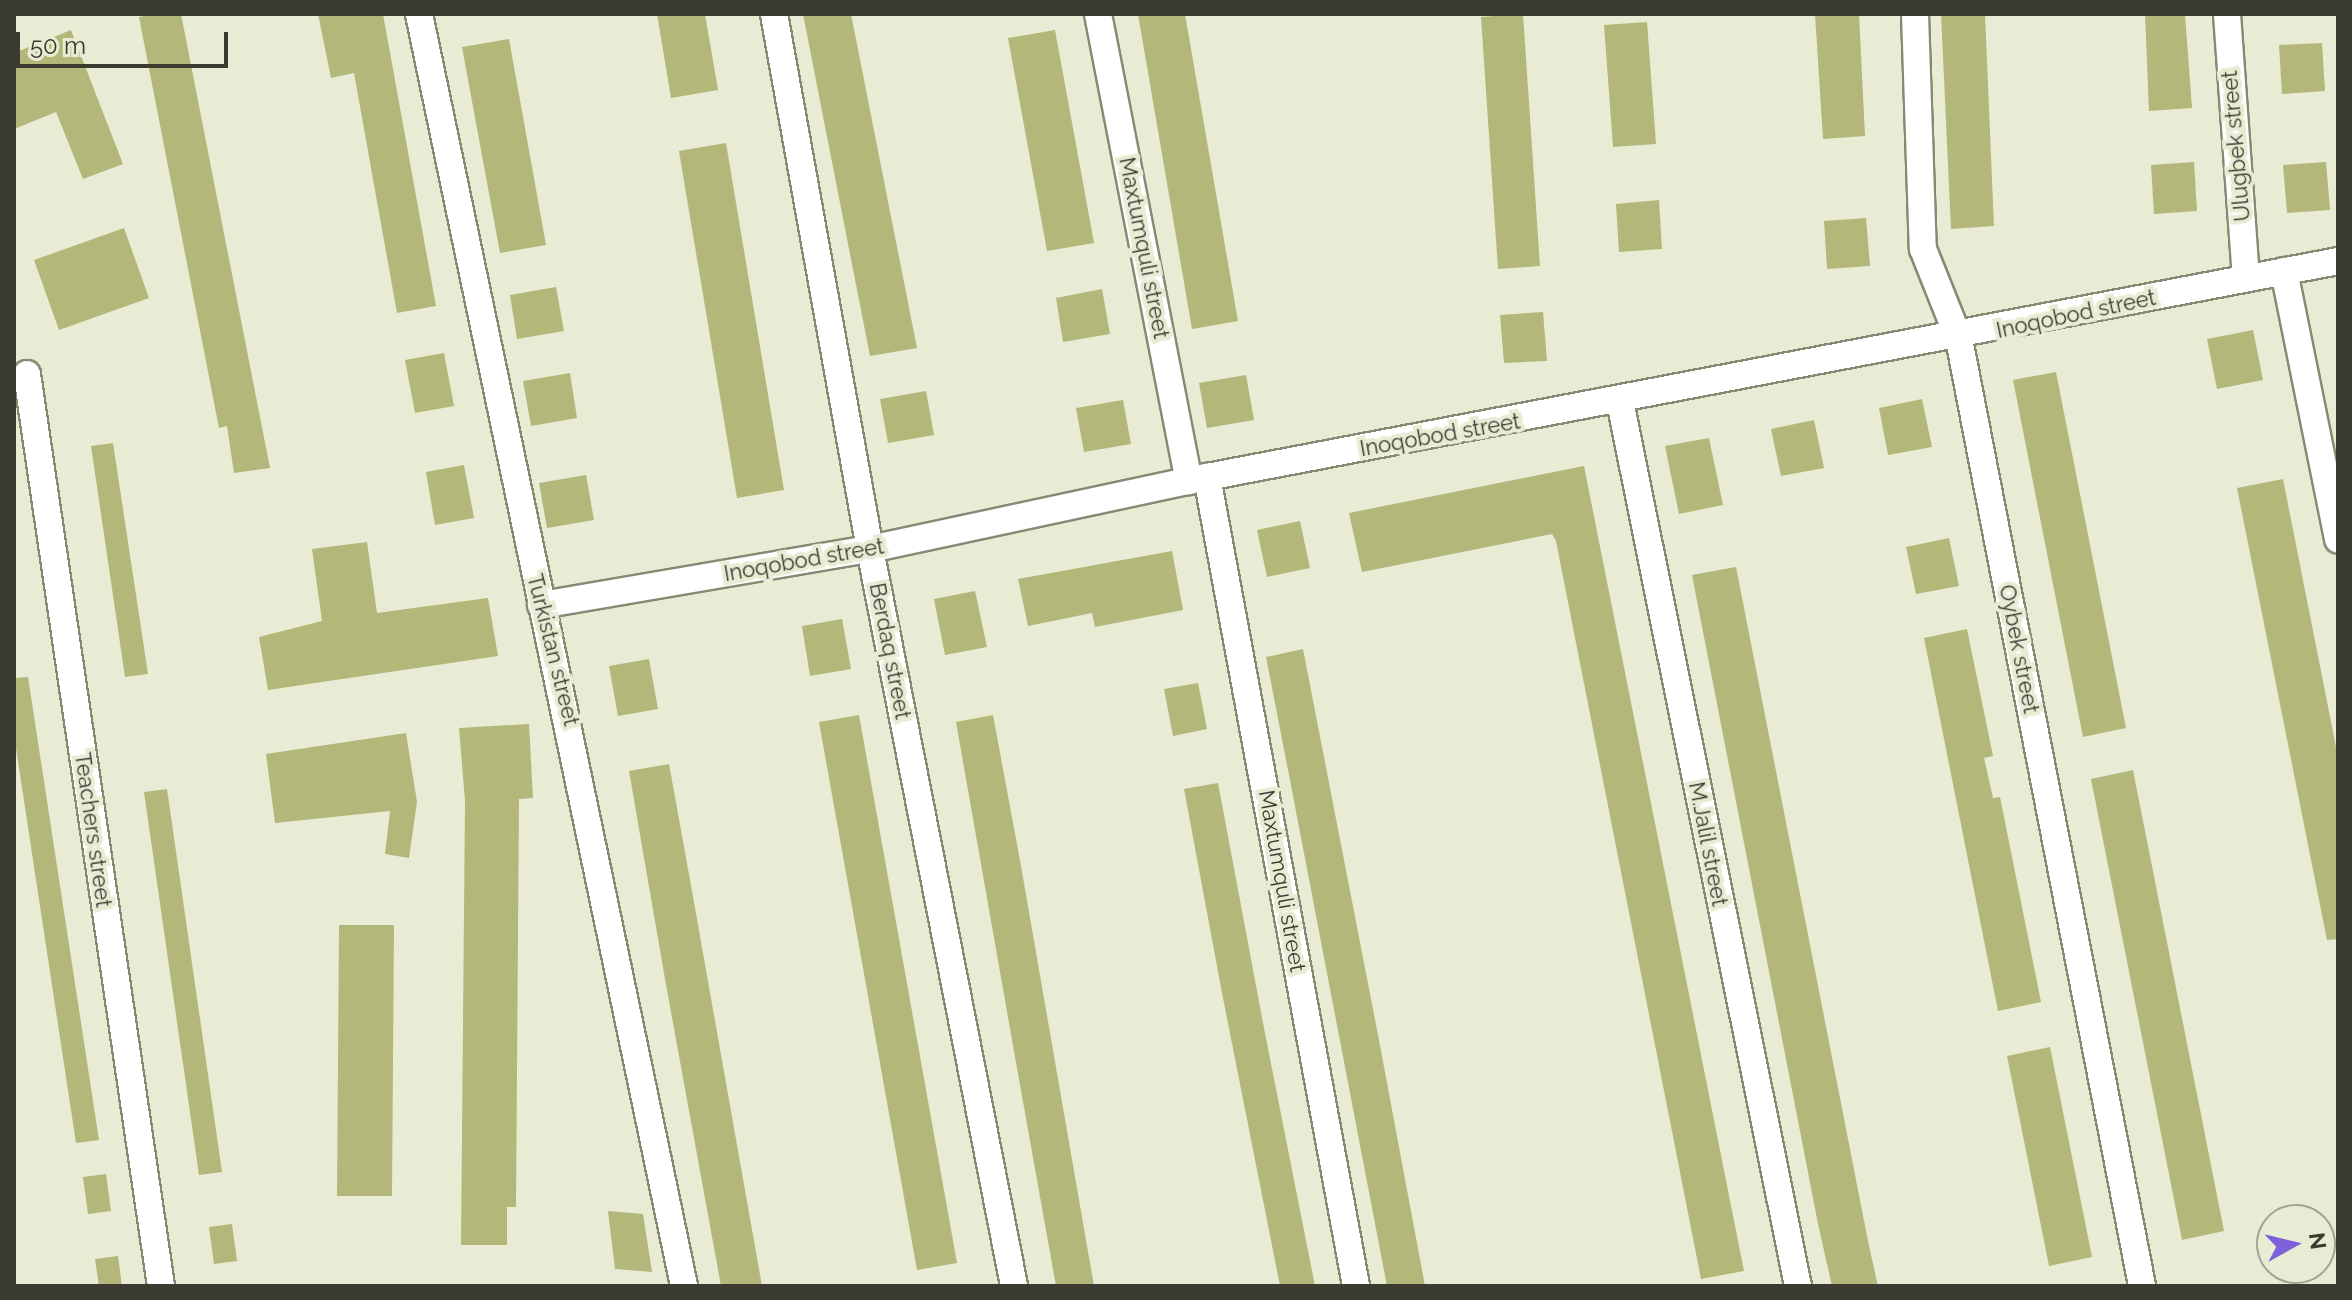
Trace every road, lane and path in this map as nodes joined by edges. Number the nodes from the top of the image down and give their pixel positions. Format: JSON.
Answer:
{"nodes":[{"id":1,"x":419,"y":14,"type":"edge"},
{"id":2,"x":774,"y":14,"type":"edge"},
{"id":3,"x":1098,"y":14,"type":"edge"},
{"id":4,"x":1915,"y":14,"type":"edge"},
{"id":5,"x":2227,"y":14,"type":"edge"},
{"id":6,"x":2338,"y":261,"type":"edge"},
{"id":7,"x":2284,"y":271,"type":"junction"},
{"id":8,"x":2246,"y":278,"type":"junction"},
{"id":9,"x":1959,"y":339,"type":"junction"},
{"id":10,"x":27,"y":374,"type":"dead end"},
{"id":11,"x":1620,"y":401,"type":"junction"},
{"id":12,"x":1198,"y":479,"type":"junction"},
{"id":13,"x":2338,"y":540,"type":"edge"},
{"id":14,"x":870,"y":549,"type":"junction"},
{"id":15,"x":541,"y":605,"type":"junction"},
{"id":16,"x":161,"y":1286,"type":"edge"},
{"id":17,"x":684,"y":1286,"type":"edge"},
{"id":18,"x":1014,"y":1286,"type":"edge"},
{"id":19,"x":1356,"y":1286,"type":"edge"},
{"id":20,"x":1798,"y":1286,"type":"edge"},
{"id":21,"x":2142,"y":1286,"type":"edge"}],
"edges":[{"from":1,"to":15,"type":"street","name":"Turkistan street"},
{"from":2,"to":14,"type":"street","name":"Berdaq street"},
{"from":3,"to":12,"type":"street","name":"Maxtumquli street"},
{"from":4,"to":9,"type":"street","name":"Oybek street"},
{"from":5,"to":8,"type":"street","name":"Ulugbek street"},
{"from":6,"to":7,"type":"street","name":"Inoqobod street"},
{"from":7,"to":8,"type":"street","name":"Inoqobod street"},
{"from":7,"to":13,"type":"street"},
{"from":8,"to":9,"type":"street","name":"Inoqobod street"},
{"from":9,"to":11,"type":"street","name":"Inoqobod street"},
{"from":9,"to":21,"type":"street","name":"Oybek street"},
{"from":10,"to":16,"type":"street","name":"Teachers street"},
{"from":11,"to":12,"type":"street","name":"Inoqobod street"},
{"from":11,"to":20,"type":"street","name":"M.Jalil street"},
{"from":12,"to":14,"type":"street","name":"Inoqobod street"},
{"from":12,"to":19,"type":"street","name":"Maxtumquli street"},
{"from":14,"to":15,"type":"street","name":"Inoqobod street"},
{"from":14,"to":18,"type":"street","name":"Berdaq street"},
{"from":15,"to":17,"type":"street","name":"Turkistan street"}]}
